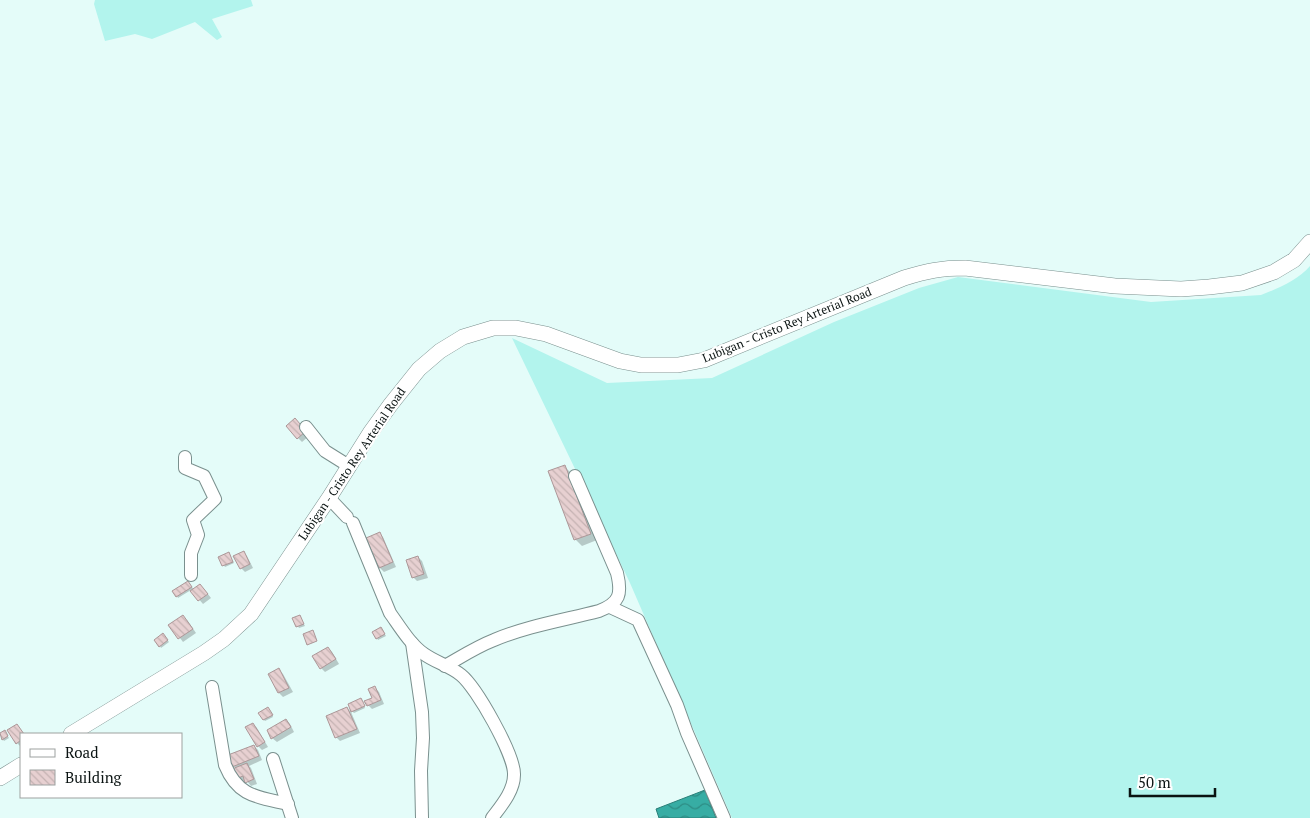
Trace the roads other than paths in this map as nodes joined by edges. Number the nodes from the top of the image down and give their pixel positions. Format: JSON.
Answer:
{"nodes":[{"id":1,"x":1310,"y":242,"type":"edge"},
{"id":2,"x":306,"y":427,"type":"dead end"},
{"id":3,"x":185,"y":457,"type":"dead end"},
{"id":4,"x":349,"y":466,"type":"junction"},
{"id":5,"x":575,"y":476,"type":"dead end"},
{"id":6,"x":329,"y":498,"type":"junction"},
{"id":7,"x":191,"y":575,"type":"dead end"},
{"id":8,"x":610,"y":607,"type":"junction"},
{"id":9,"x":412,"y":643,"type":"junction"},
{"id":10,"x":445,"y":666,"type":"junction"},
{"id":11,"x":212,"y":687,"type":"dead end"},
{"id":12,"x":73,"y":733,"type":"edge"},
{"id":13,"x":273,"y":759,"type":"dead end"},
{"id":14,"x":20,"y":766,"type":"edge"},
{"id":15,"x":0,"y":778,"type":"edge"},
{"id":16,"x":288,"y":804,"type":"junction"},
{"id":17,"x":292,"y":818,"type":"edge"},
{"id":18,"x":422,"y":818,"type":"edge"},
{"id":19,"x":492,"y":818,"type":"edge"},
{"id":20,"x":724,"y":818,"type":"edge"}],
"edges":[{"from":1,"to":4,"type":"main road","name":"Lubigan - Cristo Rey Arterial Road"},
{"from":2,"to":4,"type":"street"},
{"from":3,"to":7,"type":"street"},
{"from":4,"to":6,"type":"main road","name":"Lubigan - Cristo Rey Arterial Road"},
{"from":5,"to":8,"type":"street"},
{"from":6,"to":9,"type":"street"},
{"from":6,"to":12,"type":"main road","name":"Lubigan - Cristo Rey Arterial Road"},
{"from":8,"to":10,"type":"street"},
{"from":8,"to":20,"type":"street"},
{"from":9,"to":10,"type":"street"},
{"from":9,"to":18,"type":"street"},
{"from":10,"to":19,"type":"street"},
{"from":11,"to":16,"type":"street"},
{"from":13,"to":16,"type":"street"},
{"from":14,"to":15,"type":"main road"},
{"from":16,"to":17,"type":"street"}]}
